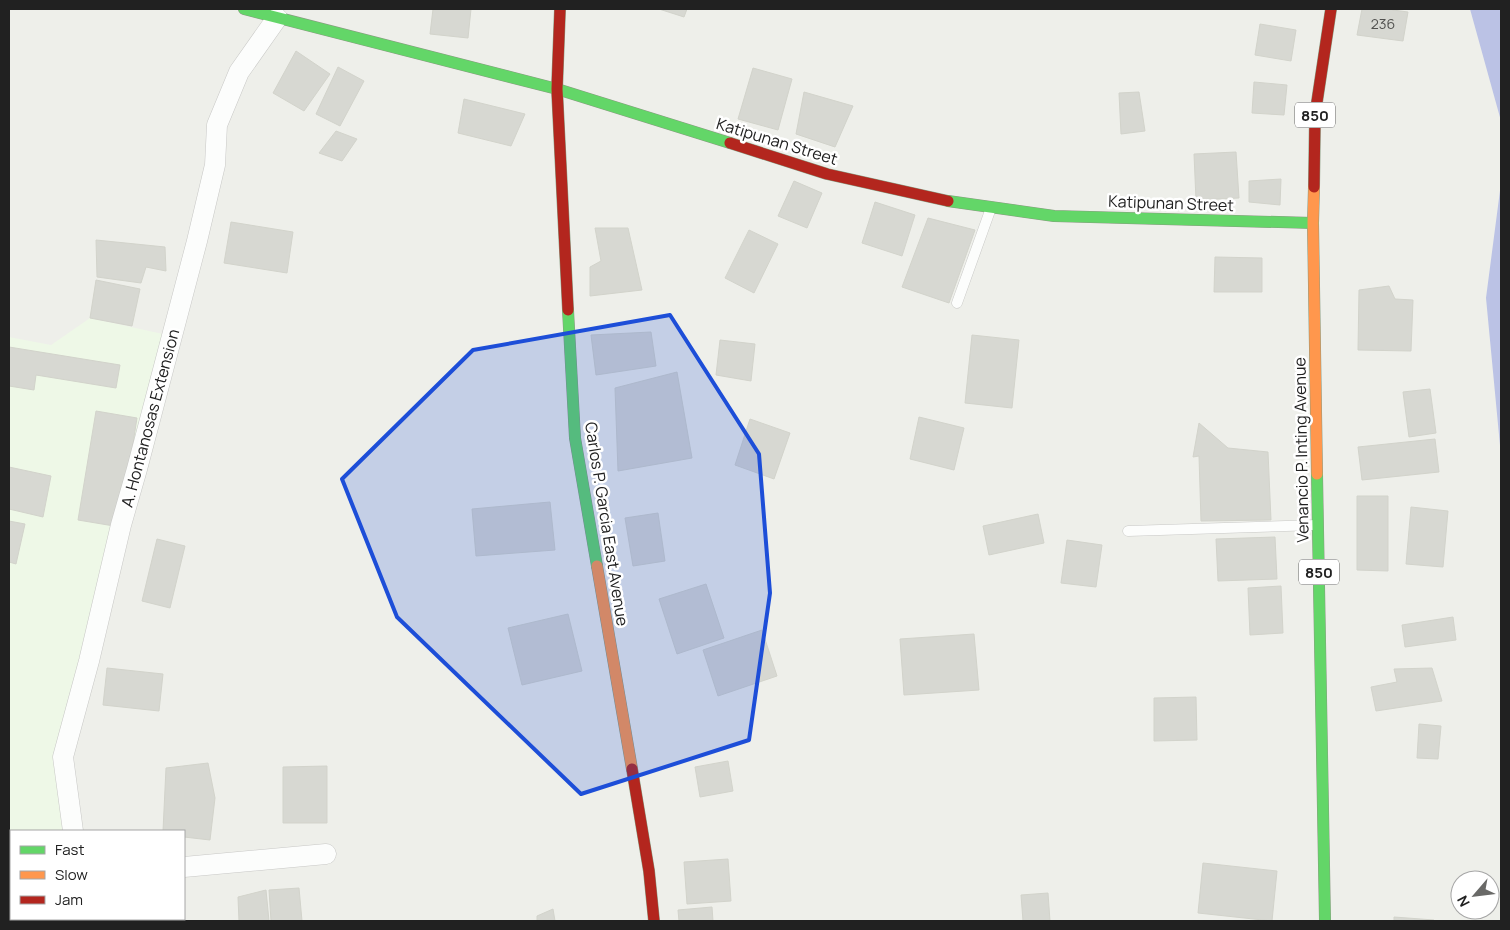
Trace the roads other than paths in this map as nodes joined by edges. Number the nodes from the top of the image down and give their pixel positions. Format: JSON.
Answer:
{"nodes":[{"id":1,"x":244,"y":9,"type":"edge"},
{"id":2,"x":560,"y":9,"type":"edge"},
{"id":3,"x":1331,"y":9,"type":"edge"},
{"id":4,"x":277,"y":18,"type":"junction"},
{"id":5,"x":557,"y":88,"type":"junction"},
{"id":6,"x":992,"y":207,"type":"junction"},
{"id":7,"x":1313,"y":223,"type":"junction"},
{"id":8,"x":957,"y":303,"type":"dead end"},
{"id":9,"x":1318,"y":525,"type":"junction"},
{"id":10,"x":1128,"y":531,"type":"dead end"},
{"id":11,"x":73,"y":830,"type":"edge"},
{"id":12,"x":326,"y":854,"type":"dead end"},
{"id":13,"x":185,"y":867,"type":"edge"},
{"id":14,"x":654,"y":921,"type":"edge"},
{"id":15,"x":1325,"y":921,"type":"edge"}],
"edges":[{"from":1,"to":4,"type":"main road","name":"Katipunan Street"},
{"from":2,"to":5,"type":"main road","name":"Carlos P. Garcia East Avenue"},
{"from":3,"to":7,"type":"main road","name":"Venancio P. Inting Avenue","number":"850"},
{"from":4,"to":5,"type":"main road","name":"Katipunan Street"},
{"from":4,"to":11,"type":"street","name":"A. Hontanosas Extension"},
{"from":5,"to":6,"type":"main road","name":"Katipunan Street"},
{"from":5,"to":14,"type":"main road","name":"Carlos P. Garcia East Avenue"},
{"from":6,"to":7,"type":"main road","name":"Katipunan Street"},
{"from":6,"to":8,"type":"lane"},
{"from":7,"to":9,"type":"main road","name":"Venancio P. Inting Avenue","number":"850"},
{"from":9,"to":10,"type":"lane"},
{"from":9,"to":15,"type":"main road","name":"Venancio P. Inting Avenue","number":"850"},
{"from":12,"to":13,"type":"street"}]}
